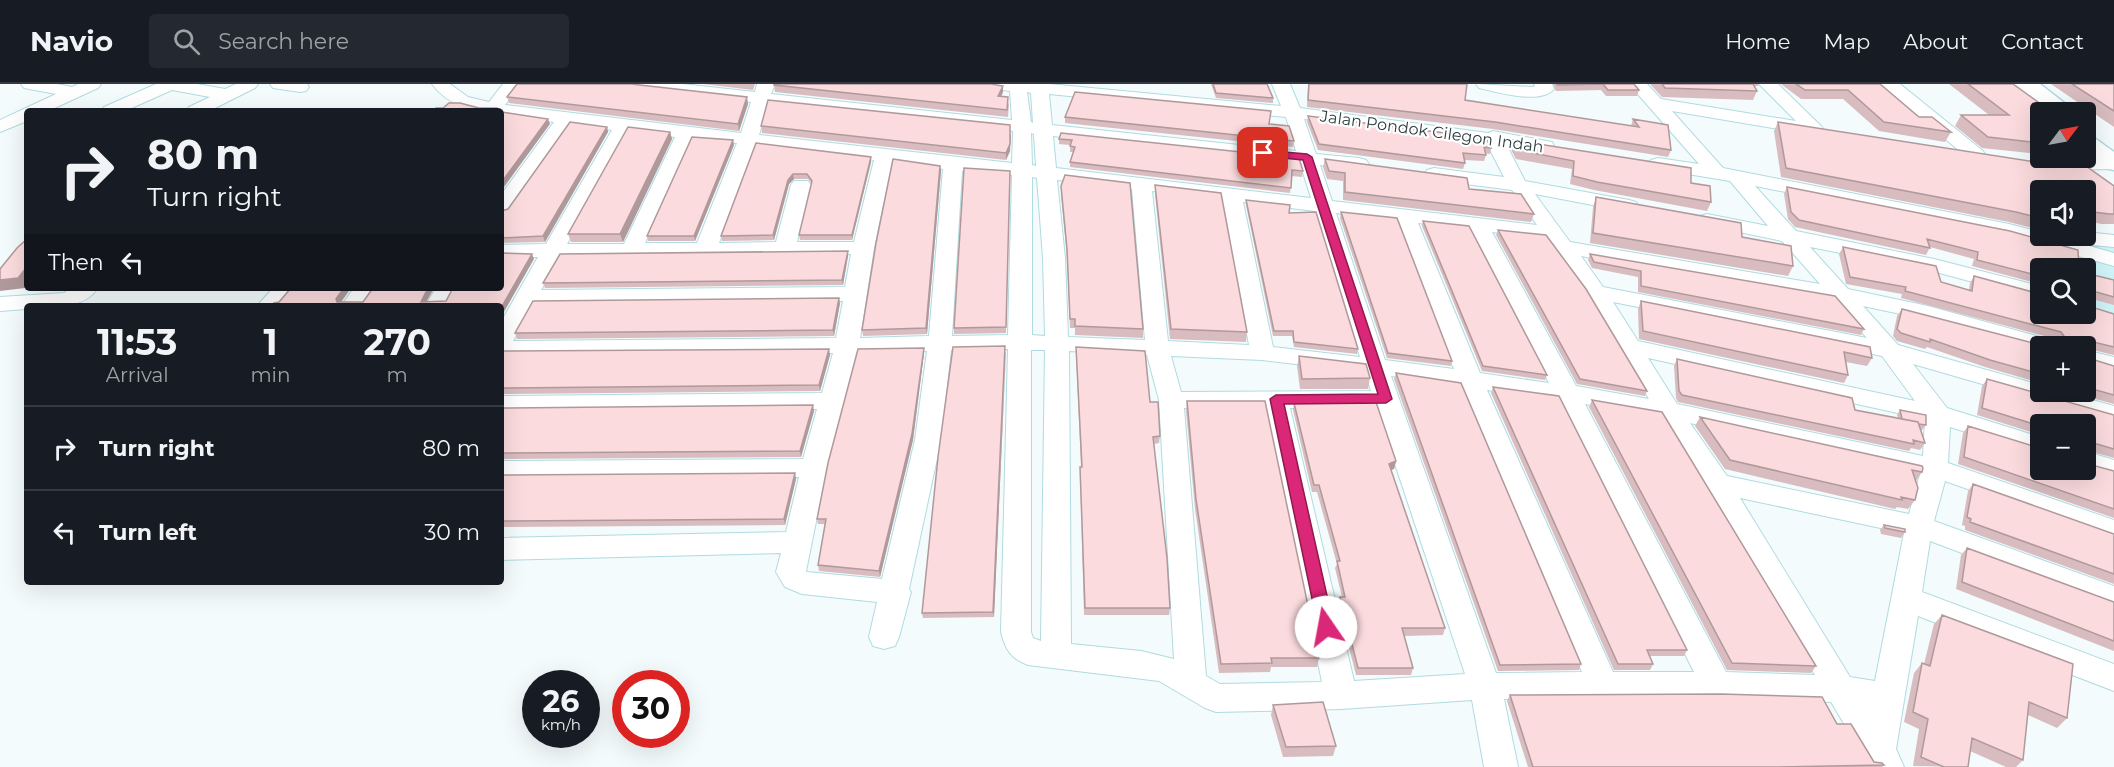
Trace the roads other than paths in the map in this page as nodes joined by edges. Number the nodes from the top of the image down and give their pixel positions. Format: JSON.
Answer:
{"nodes":[{"id":1,"x":30,"y":84,"type":"edge"},
{"id":2,"x":92,"y":84,"type":"edge"},
{"id":3,"x":170,"y":84,"type":"edge"},
{"id":4,"x":249,"y":84,"type":"edge"},
{"id":5,"x":279,"y":84,"type":"edge"},
{"id":6,"x":512,"y":84,"type":"edge"},
{"id":7,"x":635,"y":84,"type":"edge"},
{"id":8,"x":994,"y":84,"type":"edge"},
{"id":9,"x":1196,"y":84,"type":"edge"},
{"id":10,"x":1281,"y":84,"type":"edge"},
{"id":11,"x":1485,"y":84,"type":"edge"},
{"id":12,"x":1543,"y":84,"type":"edge"},
{"id":13,"x":1638,"y":84,"type":"edge"},
{"id":14,"x":1768,"y":84,"type":"edge"},
{"id":15,"x":1889,"y":84,"type":"edge"},
{"id":16,"x":2007,"y":84,"type":"edge"},
{"id":17,"x":2025,"y":84,"type":"edge"},
{"id":18,"x":1029,"y":86,"type":"edge"},
{"id":19,"x":300,"y":87,"type":"dead end"},
{"id":20,"x":446,"y":89,"type":"edge"},
{"id":21,"x":764,"y":91,"type":"edge"},
{"id":22,"x":72,"y":92,"type":"junction"},
{"id":23,"x":227,"y":95,"type":"junction"},
{"id":24,"x":2031,"y":102,"type":"edge"},
{"id":25,"x":2050,"y":102,"type":"edge"},
{"id":26,"x":1654,"y":103,"type":"junction"},
{"id":27,"x":1203,"y":104,"type":"junction"},
{"id":28,"x":40,"y":108,"type":"edge"},
{"id":29,"x":117,"y":108,"type":"edge"},
{"id":30,"x":201,"y":108,"type":"edge"},
{"id":31,"x":437,"y":108,"type":"edge"},
{"id":32,"x":487,"y":108,"type":"edge"},
{"id":33,"x":494,"y":108,"type":"edge"},
{"id":34,"x":504,"y":111,"type":"edge"},
{"id":35,"x":1293,"y":112,"type":"junction"},
{"id":36,"x":24,"y":115,"type":"edge"},
{"id":37,"x":566,"y":119,"type":"junction"},
{"id":38,"x":623,"y":126,"type":"junction"},
{"id":39,"x":0,"y":127,"type":"edge"},
{"id":40,"x":1033,"y":128,"type":"junction"},
{"id":41,"x":1815,"y":130,"type":"junction"},
{"id":42,"x":686,"y":132,"type":"junction"},
{"id":43,"x":1838,"y":133,"type":"edge"},
{"id":44,"x":2096,"y":136,"type":"edge"},
{"id":45,"x":1493,"y":137,"type":"junction"},
{"id":46,"x":748,"y":139,"type":"junction"},
{"id":47,"x":1564,"y":149,"type":"edge"},
{"id":48,"x":2114,"y":149,"type":"edge"},
{"id":49,"x":1942,"y":150,"type":"edge"},
{"id":50,"x":2096,"y":150,"type":"edge"},
{"id":51,"x":1976,"y":155,"type":"junction"},
{"id":52,"x":884,"y":156,"type":"junction"},
{"id":53,"x":1307,"y":157,"type":"junction"},
{"id":54,"x":1997,"y":158,"type":"edge"},
{"id":55,"x":1634,"y":160,"type":"edge"},
{"id":56,"x":2029,"y":163,"type":"edge"},
{"id":57,"x":2114,"y":163,"type":"edge"},
{"id":58,"x":953,"y":164,"type":"junction"},
{"id":59,"x":1378,"y":167,"type":"edge"},
{"id":60,"x":1022,"y":170,"type":"junction"},
{"id":61,"x":1413,"y":171,"type":"edge"},
{"id":62,"x":1047,"y":174,"type":"junction"},
{"id":63,"x":1727,"y":175,"type":"junction"},
{"id":64,"x":1141,"y":184,"type":"junction"},
{"id":65,"x":1518,"y":185,"type":"junction"},
{"id":66,"x":801,"y":186,"type":"dead end"},
{"id":67,"x":1231,"y":194,"type":"junction"},
{"id":68,"x":504,"y":205,"type":"edge"},
{"id":69,"x":1323,"y":205,"type":"junction"},
{"id":70,"x":1646,"y":209,"type":"edge"},
{"id":71,"x":1405,"y":215,"type":"junction"},
{"id":72,"x":1693,"y":217,"type":"edge"},
{"id":73,"x":1477,"y":224,"type":"junction"},
{"id":74,"x":2009,"y":230,"type":"junction"},
{"id":75,"x":2030,"y":232,"type":"edge"},
{"id":76,"x":1786,"y":234,"type":"junction"},
{"id":77,"x":1559,"y":240,"type":"junction"},
{"id":78,"x":706,"y":248,"type":"junction"},
{"id":79,"x":863,"y":248,"type":"junction"},
{"id":80,"x":632,"y":249,"type":"junction"},
{"id":81,"x":785,"y":249,"type":"junction"},
{"id":82,"x":2107,"y":249,"type":"edge"},
{"id":83,"x":552,"y":250,"type":"junction"},
{"id":84,"x":504,"y":251,"type":"edge"},
{"id":85,"x":2030,"y":290,"type":"edge"},
{"id":86,"x":82,"y":291,"type":"edge"},
{"id":87,"x":282,"y":291,"type":"edge"},
{"id":88,"x":364,"y":291,"type":"edge"},
{"id":89,"x":1596,"y":292,"type":"junction"},
{"id":90,"x":855,"y":294,"type":"junction"},
{"id":91,"x":1843,"y":295,"type":"junction"},
{"id":92,"x":525,"y":297,"type":"junction"},
{"id":93,"x":271,"y":303,"type":"edge"},
{"id":94,"x":354,"y":303,"type":"edge"},
{"id":95,"x":0,"y":304,"type":"edge"},
{"id":96,"x":504,"y":336,"type":"edge"},
{"id":97,"x":2030,"y":341,"type":"edge"},
{"id":98,"x":1021,"y":342,"type":"junction"},
{"id":99,"x":1057,"y":343,"type":"junction"},
{"id":100,"x":940,"y":344,"type":"junction"},
{"id":101,"x":847,"y":345,"type":"junction"},
{"id":102,"x":1157,"y":347,"type":"junction"},
{"id":103,"x":1630,"y":347,"type":"junction"},
{"id":104,"x":504,"y":348,"type":"edge"},
{"id":105,"x":1890,"y":350,"type":"junction"},
{"id":106,"x":1262,"y":353,"type":"junction"},
{"id":107,"x":2096,"y":360,"type":"edge"},
{"id":108,"x":2114,"y":365,"type":"edge"},
{"id":109,"x":1376,"y":366,"type":"junction"},
{"id":110,"x":1470,"y":379,"type":"junction"},
{"id":111,"x":1567,"y":393,"type":"junction"},
{"id":112,"x":1276,"y":399,"type":"junction"},
{"id":113,"x":1386,"y":399,"type":"junction"},
{"id":114,"x":1171,"y":400,"type":"junction"},
{"id":115,"x":832,"y":401,"type":"junction"},
{"id":116,"x":504,"y":404,"type":"edge"},
{"id":117,"x":1668,"y":410,"type":"junction"},
{"id":118,"x":1938,"y":414,"type":"junction"},
{"id":119,"x":2114,"y":414,"type":"edge"},
{"id":120,"x":2030,"y":443,"type":"edge"},
{"id":121,"x":2096,"y":464,"type":"edge"},
{"id":122,"x":814,"y":468,"type":"junction"},
{"id":123,"x":1935,"y":468,"type":"junction"},
{"id":124,"x":504,"y":470,"type":"edge"},
{"id":125,"x":2114,"y":470,"type":"edge"},
{"id":126,"x":1718,"y":484,"type":"junction"},
{"id":127,"x":1919,"y":526,"type":"junction"},
{"id":128,"x":2114,"y":531,"type":"edge"},
{"id":129,"x":799,"y":542,"type":"junction"},
{"id":130,"x":504,"y":549,"type":"edge"},
{"id":131,"x":896,"y":592,"type":"junction"},
{"id":132,"x":2114,"y":597,"type":"edge"},
{"id":133,"x":1907,"y":599,"type":"junction"},
{"id":134,"x":884,"y":638,"type":"dead end"},
{"id":135,"x":1042,"y":653,"type":"junction"},
{"id":136,"x":2114,"y":678,"type":"edge"},
{"id":137,"x":1191,"y":684,"type":"junction"},
{"id":138,"x":1717,"y":685,"type":"junction"},
{"id":139,"x":1485,"y":686,"type":"junction"},
{"id":140,"x":1604,"y":687,"type":"junction"},
{"id":141,"x":1840,"y":689,"type":"junction"},
{"id":142,"x":1341,"y":695,"type":"junction"},
{"id":143,"x":1889,"y":696,"type":"junction"},
{"id":144,"x":1883,"y":758,"type":"edge"},
{"id":145,"x":1501,"y":767,"type":"edge"}],
"edges":[{"from":1,"to":22,"type":"street"},
{"from":2,"to":22,"type":"street"},
{"from":3,"to":23,"type":"street"},
{"from":3,"to":29,"type":"street"},
{"from":4,"to":23,"type":"street"},
{"from":5,"to":19,"type":"street"},
{"from":6,"to":33,"type":"street"},
{"from":7,"to":21,"type":"street"},
{"from":8,"to":18,"type":"street","name":"Jalan Pondok Cilegon Indah"},
{"from":9,"to":27,"type":"street"},
{"from":10,"to":35,"type":"street"},
{"from":11,"to":12,"type":"street"},
{"from":13,"to":26,"type":"street"},
{"from":14,"to":41,"type":"street"},
{"from":15,"to":51,"type":"street"},
{"from":16,"to":24,"type":"street"},
{"from":17,"to":25,"type":"street"},
{"from":18,"to":27,"type":"street","name":"Jalan Pondok Cilegon Indah"},
{"from":18,"to":40,"type":"street"},
{"from":20,"to":31,"type":"street"},
{"from":20,"to":32,"type":"street"},
{"from":21,"to":40,"type":"street"},
{"from":21,"to":46,"type":"street"},
{"from":22,"to":28,"type":"street"},
{"from":23,"to":30,"type":"street"},
{"from":26,"to":41,"type":"street"},
{"from":26,"to":63,"type":"street"},
{"from":27,"to":35,"type":"street","name":"Jalan Pondok Cilegon Indah"},
{"from":34,"to":37,"type":"street"},
{"from":35,"to":45,"type":"street","name":"Jalan Pondok Cilegon Indah"},
{"from":35,"to":53,"type":"street"},
{"from":36,"to":39,"type":"street"},
{"from":37,"to":38,"type":"street"},
{"from":37,"to":68,"type":"street"},
{"from":38,"to":42,"type":"street"},
{"from":38,"to":83,"type":"street"},
{"from":40,"to":53,"type":"street"},
{"from":40,"to":60,"type":"street"},
{"from":40,"to":62,"type":"street"},
{"from":41,"to":43,"type":"street"},
{"from":42,"to":46,"type":"street"},
{"from":42,"to":80,"type":"street"},
{"from":44,"to":48,"type":"street"},
{"from":45,"to":47,"type":"street","name":"Jalan Pondok Cilegon Indah"},
{"from":45,"to":65,"type":"street"},
{"from":46,"to":52,"type":"street"},
{"from":46,"to":78,"type":"street"},
{"from":49,"to":51,"type":"street"},
{"from":50,"to":57,"type":"street"},
{"from":51,"to":54,"type":"street"},
{"from":52,"to":58,"type":"street"},
{"from":52,"to":79,"type":"street"},
{"from":53,"to":59,"type":"street"},
{"from":53,"to":69,"type":"street"},
{"from":55,"to":63,"type":"street"},
{"from":56,"to":57,"type":"street"},
{"from":58,"to":60,"type":"street"},
{"from":58,"to":100,"type":"street"},
{"from":60,"to":62,"type":"street"},
{"from":60,"to":98,"type":"street"},
{"from":61,"to":65,"type":"street"},
{"from":62,"to":64,"type":"street"},
{"from":62,"to":99,"type":"street"},
{"from":63,"to":74,"type":"street"},
{"from":63,"to":76,"type":"street"},
{"from":64,"to":67,"type":"street"},
{"from":64,"to":102,"type":"street"},
{"from":65,"to":70,"type":"street"},
{"from":65,"to":77,"type":"street"},
{"from":66,"to":81,"type":"street"},
{"from":67,"to":69,"type":"street"},
{"from":67,"to":106,"type":"street"},
{"from":69,"to":71,"type":"street"},
{"from":69,"to":109,"type":"street"},
{"from":71,"to":73,"type":"street"},
{"from":71,"to":110,"type":"street"},
{"from":72,"to":76,"type":"street"},
{"from":73,"to":77,"type":"street"},
{"from":73,"to":111,"type":"street"},
{"from":74,"to":75,"type":"street"},
{"from":74,"to":82,"type":"street"},
{"from":76,"to":85,"type":"street"},
{"from":76,"to":91,"type":"street"},
{"from":77,"to":89,"type":"street"},
{"from":77,"to":91,"type":"street"},
{"from":78,"to":80,"type":"street"},
{"from":78,"to":81,"type":"street"},
{"from":79,"to":81,"type":"street"},
{"from":79,"to":90,"type":"street"},
{"from":80,"to":83,"type":"street"},
{"from":83,"to":84,"type":"street"},
{"from":83,"to":92,"type":"street"},
{"from":86,"to":95,"type":"street"},
{"from":87,"to":93,"type":"street"},
{"from":88,"to":94,"type":"street"},
{"from":89,"to":103,"type":"street"},
{"from":89,"to":105,"type":"street"},
{"from":90,"to":92,"type":"street"},
{"from":90,"to":101,"type":"street"},
{"from":91,"to":97,"type":"street"},
{"from":91,"to":105,"type":"street"},
{"from":92,"to":96,"type":"street"},
{"from":98,"to":99,"type":"street"},
{"from":98,"to":100,"type":"street"},
{"from":98,"to":135,"type":"street"},
{"from":99,"to":102,"type":"street"},
{"from":99,"to":135,"type":"street"},
{"from":100,"to":101,"type":"street"},
{"from":100,"to":131,"type":"street"},
{"from":101,"to":104,"type":"street"},
{"from":101,"to":115,"type":"street"},
{"from":102,"to":106,"type":"street"},
{"from":102,"to":114,"type":"street"},
{"from":103,"to":117,"type":"street"},
{"from":103,"to":118,"type":"street"},
{"from":105,"to":118,"type":"street"},
{"from":105,"to":119,"type":"street"},
{"from":106,"to":109,"type":"street"},
{"from":107,"to":108,"type":"street"},
{"from":109,"to":110,"type":"street"},
{"from":109,"to":113,"type":"street"},
{"from":110,"to":111,"type":"street"},
{"from":110,"to":140,"type":"street"},
{"from":111,"to":117,"type":"street"},
{"from":111,"to":138,"type":"street"},
{"from":112,"to":113,"type":"street"},
{"from":112,"to":114,"type":"street"},
{"from":112,"to":142,"type":"street"},
{"from":113,"to":139,"type":"street"},
{"from":114,"to":137,"type":"street"},
{"from":115,"to":116,"type":"street"},
{"from":115,"to":122,"type":"street"},
{"from":117,"to":123,"type":"street"},
{"from":117,"to":126,"type":"street"},
{"from":118,"to":120,"type":"street"},
{"from":118,"to":123,"type":"street"},
{"from":121,"to":125,"type":"street"},
{"from":122,"to":124,"type":"street"},
{"from":122,"to":129,"type":"street"},
{"from":123,"to":127,"type":"street"},
{"from":123,"to":128,"type":"street"},
{"from":126,"to":127,"type":"street"},
{"from":126,"to":141,"type":"street"},
{"from":127,"to":132,"type":"street"},
{"from":127,"to":133,"type":"street"},
{"from":129,"to":130,"type":"street"},
{"from":129,"to":131,"type":"street"},
{"from":131,"to":134,"type":"street"},
{"from":133,"to":136,"type":"street"},
{"from":133,"to":143,"type":"street"},
{"from":135,"to":137,"type":"street"},
{"from":137,"to":142,"type":"street"},
{"from":138,"to":140,"type":"street"},
{"from":138,"to":141,"type":"street"},
{"from":139,"to":140,"type":"street"},
{"from":139,"to":142,"type":"street"},
{"from":139,"to":145,"type":"street"},
{"from":141,"to":143,"type":"street"},
{"from":141,"to":144,"type":"street"},
{"from":143,"to":144,"type":"street"}]}
